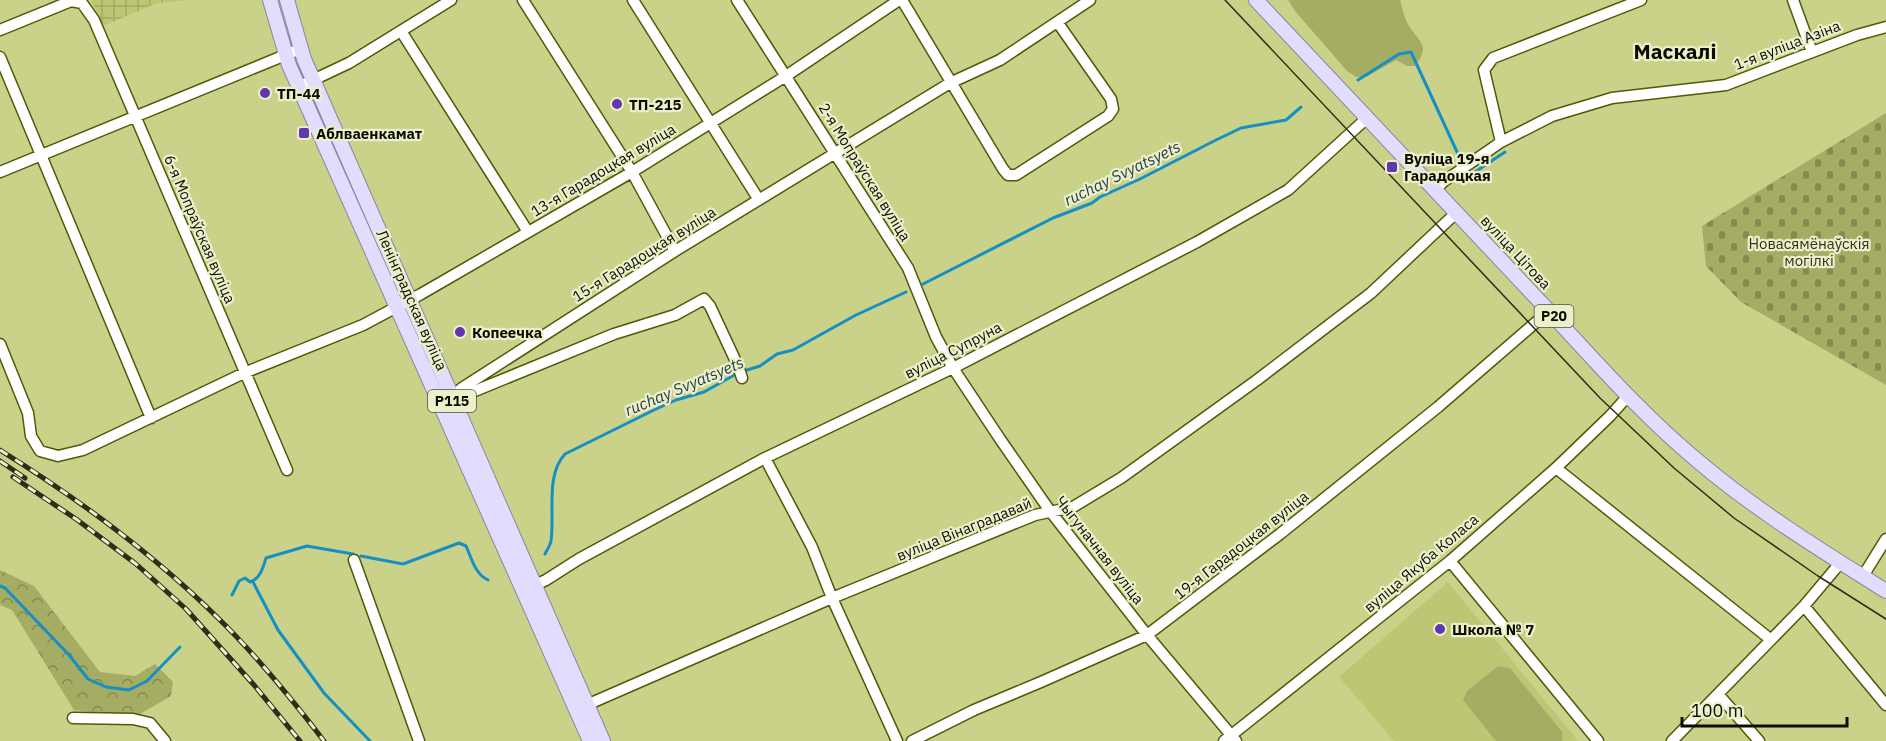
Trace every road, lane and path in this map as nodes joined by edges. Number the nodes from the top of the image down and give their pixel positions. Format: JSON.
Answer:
{"nodes":[{"id":1,"x":270,"y":0,"type":"edge"},
{"id":2,"x":287,"y":0,"type":"edge"},
{"id":3,"x":451,"y":0,"type":"edge"},
{"id":4,"x":523,"y":0,"type":"edge"},
{"id":5,"x":633,"y":0,"type":"edge"},
{"id":6,"x":737,"y":0,"type":"edge"},
{"id":7,"x":901,"y":0,"type":"edge"},
{"id":8,"x":1090,"y":0,"type":"edge"},
{"id":9,"x":1256,"y":0,"type":"edge"},
{"id":10,"x":1641,"y":0,"type":"edge"},
{"id":11,"x":1793,"y":0,"type":"edge"},
{"id":12,"x":1058,"y":23,"type":"junction"},
{"id":13,"x":1886,"y":27,"type":"edge"},
{"id":14,"x":0,"y":30,"type":"edge"},
{"id":15,"x":401,"y":31,"type":"junction"},
{"id":16,"x":300,"y":49,"type":"junction"},
{"id":17,"x":1812,"y":52,"type":"junction"},
{"id":18,"x":286,"y":54,"type":"junction"},
{"id":19,"x":0,"y":57,"type":"edge"},
{"id":20,"x":786,"y":76,"type":"junction"},
{"id":21,"x":313,"y":81,"type":"junction"},
{"id":22,"x":950,"y":83,"type":"junction"},
{"id":23,"x":298,"y":87,"type":"junction"},
{"id":24,"x":135,"y":115,"type":"junction"},
{"id":25,"x":1367,"y":118,"type":"junction"},
{"id":26,"x":711,"y":122,"type":"junction"},
{"id":27,"x":1501,"y":142,"type":"junction"},
{"id":28,"x":835,"y":153,"type":"junction"},
{"id":29,"x":40,"y":155,"type":"junction"},
{"id":30,"x":0,"y":172,"type":"edge"},
{"id":31,"x":632,"y":172,"type":"junction"},
{"id":32,"x":1435,"y":190,"type":"junction"},
{"id":33,"x":759,"y":200,"type":"junction"},
{"id":34,"x":1456,"y":213,"type":"junction"},
{"id":35,"x":528,"y":232,"type":"junction"},
{"id":36,"x":675,"y":251,"type":"junction"},
{"id":37,"x":403,"y":304,"type":"junction"},
{"id":38,"x":1549,"y":311,"type":"junction"},
{"id":39,"x":0,"y":344,"type":"edge"},
{"id":40,"x":953,"y":368,"type":"junction"},
{"id":41,"x":244,"y":373,"type":"junction"},
{"id":42,"x":742,"y":378,"type":"dead end"},
{"id":43,"x":1627,"y":397,"type":"junction"},
{"id":44,"x":446,"y":401,"type":"junction"},
{"id":45,"x":151,"y":418,"type":"junction"},
{"id":46,"x":765,"y":458,"type":"junction"},
{"id":47,"x":1556,"y":468,"type":"junction"},
{"id":48,"x":287,"y":470,"type":"dead end"},
{"id":49,"x":1050,"y":511,"type":"junction"},
{"id":50,"x":1886,"y":539,"type":"edge"},
{"id":51,"x":354,"y":560,"type":"dead end"},
{"id":52,"x":1450,"y":561,"type":"junction"},
{"id":53,"x":1841,"y":562,"type":"junction"},
{"id":54,"x":1863,"y":576,"type":"junction"},
{"id":55,"x":529,"y":588,"type":"junction"},
{"id":56,"x":1886,"y":591,"type":"edge"},
{"id":57,"x":832,"y":598,"type":"junction"},
{"id":58,"x":1804,"y":606,"type":"junction"},
{"id":59,"x":1147,"y":635,"type":"junction"},
{"id":60,"x":1770,"y":639,"type":"junction"},
{"id":61,"x":1718,"y":694,"type":"junction"},
{"id":62,"x":1886,"y":705,"type":"edge"},
{"id":63,"x":582,"y":707,"type":"junction"},
{"id":64,"x":73,"y":718,"type":"dead end"},
{"id":65,"x":1230,"y":739,"type":"edge"},
{"id":66,"x":165,"y":741,"type":"edge"},
{"id":67,"x":419,"y":741,"type":"edge"},
{"id":68,"x":590,"y":741,"type":"edge"},
{"id":69,"x":603,"y":741,"type":"edge"},
{"id":70,"x":897,"y":741,"type":"edge"},
{"id":71,"x":912,"y":741,"type":"edge"},
{"id":72,"x":1598,"y":741,"type":"edge"},
{"id":73,"x":1672,"y":741,"type":"edge"},
{"id":74,"x":1759,"y":741,"type":"edge"}],
"edges":[{"from":1,"to":18,"type":"main road","name":"Ленінградская вуліца","number":"Р115"},
{"from":2,"to":16,"type":"main road","name":"Ленінградская вуліца","number":"Р115"},
{"from":3,"to":15,"type":"street"},
{"from":4,"to":31,"type":"street"},
{"from":5,"to":26,"type":"street"},
{"from":6,"to":20,"type":"street","name":"2-я Мопраўская вуліца"},
{"from":7,"to":20,"type":"street","name":"13-я Гарадоцкая вуліца"},
{"from":7,"to":22,"type":"street"},
{"from":8,"to":12,"type":"street","name":"15-я Гарадоцкая вуліца"},
{"from":9,"to":25,"type":"main road","name":"вуліца Цітова","number":"Р20"},
{"from":10,"to":27,"type":"street"},
{"from":11,"to":17,"type":"street"},
{"from":12,"to":22,"type":"street","name":"15-я Гарадоцкая вуліца"},
{"from":12,"to":22,"type":"street"},
{"from":13,"to":17,"type":"street","name":"1-я вуліца Азіна"},
{"from":14,"to":24,"type":"street","name":"6-я Мопраўская вуліца"},
{"from":15,"to":21,"type":"street"},
{"from":15,"to":35,"type":"street"},
{"from":16,"to":18,"type":"street"},
{"from":16,"to":21,"type":"main road","name":"Ленінградская вуліца","number":"Р115"},
{"from":17,"to":27,"type":"street","name":"1-я вуліца Азіна"},
{"from":18,"to":23,"type":"main road","name":"Ленінградская вуліца","number":"Р115"},
{"from":18,"to":24,"type":"street"},
{"from":19,"to":29,"type":"street"},
{"from":20,"to":26,"type":"street","name":"13-я Гарадоцкая вуліца"},
{"from":20,"to":28,"type":"street","name":"2-я Мопраўская вуліца"},
{"from":21,"to":23,"type":"street"},
{"from":21,"to":37,"type":"main road","name":"Ленінградская вуліца","number":"Р115"},
{"from":22,"to":28,"type":"street","name":"15-я Гарадоцкая вуліца"},
{"from":23,"to":37,"type":"main road","name":"Ленінградская вуліца","number":"Р115"},
{"from":24,"to":29,"type":"street"},
{"from":24,"to":41,"type":"street","name":"6-я Мопраўская вуліца"},
{"from":25,"to":32,"type":"main road","name":"вуліца Цітова","number":"Р20"},
{"from":25,"to":40,"type":"street","name":"вуліца Супруна"},
{"from":26,"to":31,"type":"street","name":"13-я Гарадоцкая вуліца"},
{"from":26,"to":33,"type":"street"},
{"from":27,"to":32,"type":"street","name":"1-я вуліца Азіна"},
{"from":28,"to":33,"type":"street","name":"15-я Гарадоцкая вуліца"},
{"from":28,"to":40,"type":"street","name":"2-я Мопраўская вуліца"},
{"from":29,"to":30,"type":"street"},
{"from":29,"to":45,"type":"street"},
{"from":31,"to":35,"type":"street","name":"13-я Гарадоцкая вуліца"},
{"from":31,"to":36,"type":"street"},
{"from":32,"to":34,"type":"main road","name":"вуліца Цітова","number":"Р20"},
{"from":33,"to":36,"type":"street","name":"15-я Гарадоцкая вуліца"},
{"from":34,"to":38,"type":"main road","name":"вуліца Цітова","number":"Р20"},
{"from":34,"to":49,"type":"street","name":"вуліца Вінаградавай"},
{"from":35,"to":37,"type":"street","name":"13-я Гарадоцкая вуліца"},
{"from":36,"to":44,"type":"street","name":"15-я Гарадоцкая вуліца"},
{"from":37,"to":41,"type":"street","name":"13-я Гарадоцкая вуліца"},
{"from":37,"to":44,"type":"main road","name":"Ленінградская вуліца","number":"Р115"},
{"from":38,"to":43,"type":"main road","name":"вуліца Цітова","number":"Р20"},
{"from":38,"to":59,"type":"street","name":"19-я Гарадоцкая вуліца"},
{"from":39,"to":45,"type":"street","name":"13-я Гарадоцкая вуліца"},
{"from":40,"to":46,"type":"street","name":"вуліца Супруна"},
{"from":40,"to":49,"type":"street","name":"Чыгуначная вуліца"},
{"from":41,"to":45,"type":"street","name":"13-я Гарадоцкая вуліца"},
{"from":41,"to":48,"type":"street","name":"6-я Мопраўская вуліца"},
{"from":42,"to":44,"type":"street"},
{"from":43,"to":47,"type":"street","name":"вуліца Якуба Коласа"},
{"from":43,"to":53,"type":"main road","name":"вуліца Цітова","number":"Р20"},
{"from":44,"to":55,"type":"main road","name":"Ленінградская вуліца","number":"Р115"},
{"from":46,"to":55,"type":"street","name":"вуліца Супруна"},
{"from":46,"to":57,"type":"street"},
{"from":47,"to":52,"type":"street","name":"вуліца Якуба Коласа"},
{"from":47,"to":60,"type":"street"},
{"from":49,"to":57,"type":"street","name":"вуліца Вінаградавай"},
{"from":49,"to":59,"type":"street","name":"Чыгуначная вуліца"},
{"from":50,"to":54,"type":"street"},
{"from":51,"to":67,"type":"street"},
{"from":52,"to":65,"type":"street","name":"вуліца Якуба Коласа"},
{"from":52,"to":72,"type":"street"},
{"from":53,"to":54,"type":"main road","name":"вуліца Цітова","number":"Р20"},
{"from":53,"to":58,"type":"street"},
{"from":54,"to":56,"type":"main road","name":"вуліца Цітова","number":"Р20"},
{"from":55,"to":63,"type":"main road","name":"Ленінградская вуліца","number":"Р115"},
{"from":57,"to":63,"type":"street","name":"вуліца Вінаградавай"},
{"from":57,"to":70,"type":"street"},
{"from":58,"to":60,"type":"street"},
{"from":58,"to":62,"type":"street"},
{"from":59,"to":65,"type":"street","name":"Чыгуначная вуліца"},
{"from":59,"to":71,"type":"street","name":"19-я Гарадоцкая вуліца"},
{"from":60,"to":61,"type":"street"},
{"from":61,"to":73,"type":"street"},
{"from":61,"to":74,"type":"street"},
{"from":63,"to":68,"type":"main road","name":"Ленінградская вуліца","number":"Р115"},
{"from":63,"to":69,"type":"main road","name":"Ленінградская вуліца","number":"Р115"},
{"from":64,"to":66,"type":"street"}]}
